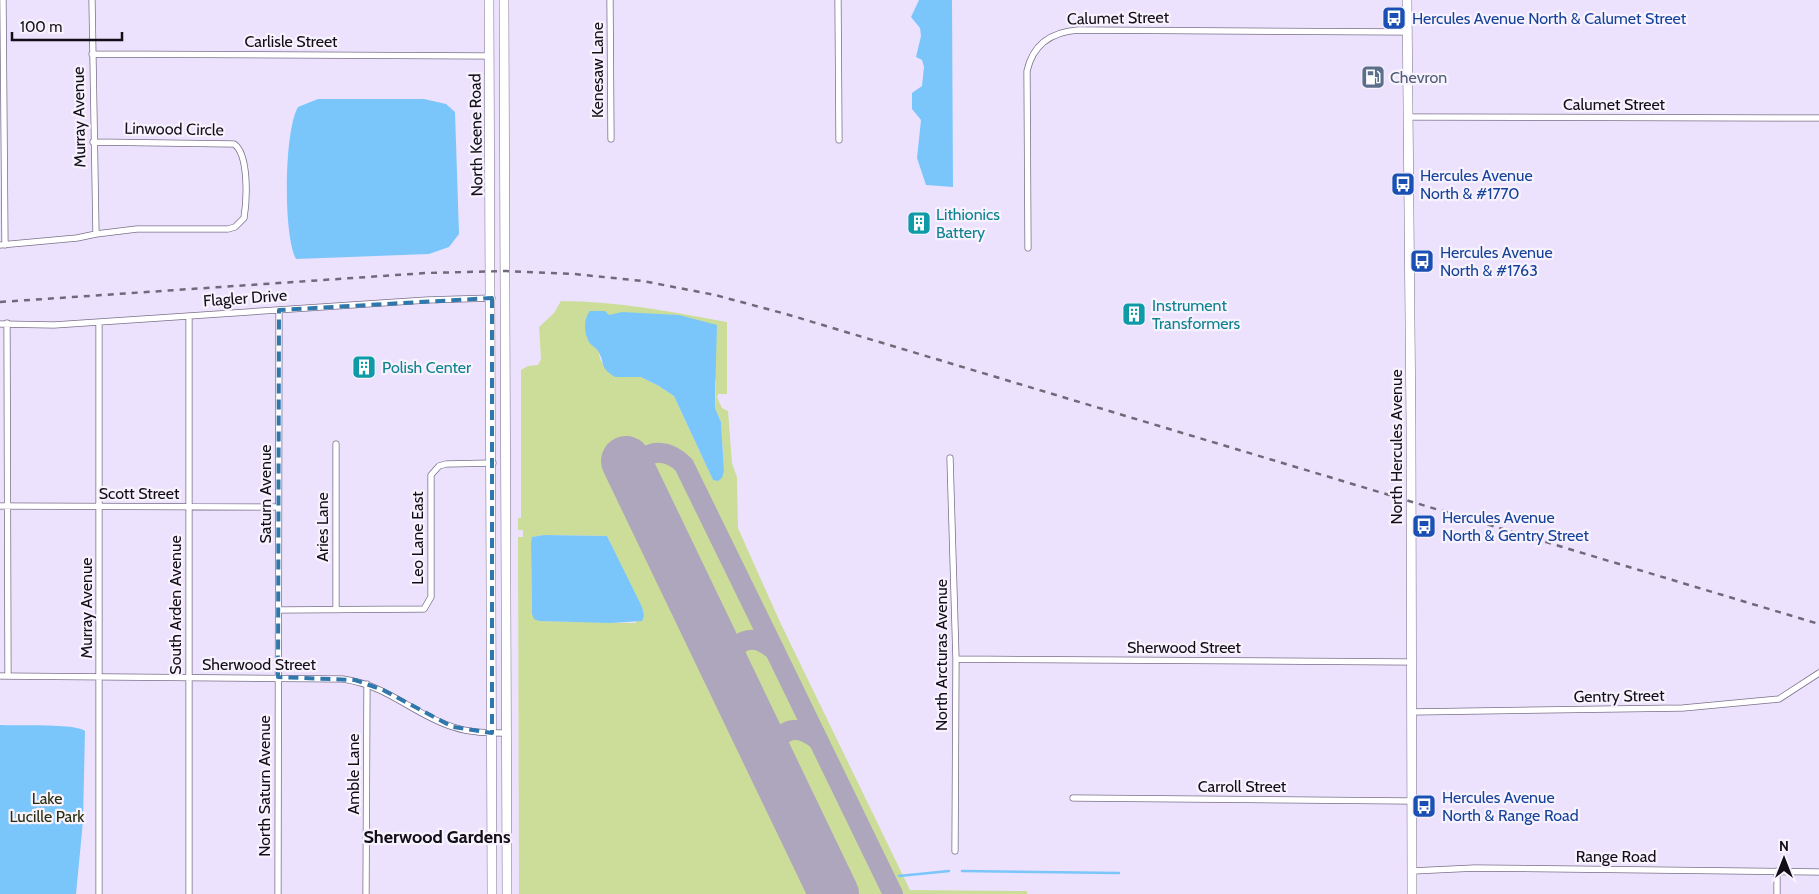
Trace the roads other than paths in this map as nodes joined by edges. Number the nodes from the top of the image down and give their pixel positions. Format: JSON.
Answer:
{"nodes":[{"id":1,"x":3,"y":0,"type":"edge"},
{"id":2,"x":92,"y":0,"type":"edge"},
{"id":3,"x":490,"y":0,"type":"edge"},
{"id":4,"x":504,"y":0,"type":"edge"},
{"id":5,"x":610,"y":0,"type":"edge"},
{"id":6,"x":838,"y":0,"type":"edge"},
{"id":7,"x":1406,"y":0,"type":"edge"},
{"id":8,"x":1407,"y":32,"type":"junction"},
{"id":9,"x":92,"y":54,"type":"junction"},
{"id":10,"x":490,"y":56,"type":"junction"},
{"id":11,"x":1408,"y":117,"type":"junction"},
{"id":12,"x":1819,"y":118,"type":"edge"},
{"id":13,"x":612,"y":139,"type":"dead end"},
{"id":14,"x":839,"y":140,"type":"dead end"},
{"id":15,"x":93,"y":142,"type":"junction"},
{"id":16,"x":96,"y":234,"type":"junction"},
{"id":17,"x":3,"y":245,"type":"edge"},
{"id":18,"x":1028,"y":248,"type":"dead end"},
{"id":19,"x":492,"y":298,"type":"junction"},
{"id":20,"x":279,"y":310,"type":"junction"},
{"id":21,"x":189,"y":316,"type":"junction"},
{"id":22,"x":99,"y":322,"type":"junction"},
{"id":23,"x":0,"y":324,"type":"edge"},
{"id":24,"x":7,"y":324,"type":"junction"},
{"id":25,"x":336,"y":444,"type":"dead end"},
{"id":26,"x":950,"y":458,"type":"dead end"},
{"id":27,"x":493,"y":464,"type":"junction"},
{"id":28,"x":0,"y":506,"type":"edge"},
{"id":29,"x":8,"y":506,"type":"junction"},
{"id":30,"x":99,"y":506,"type":"junction"},
{"id":31,"x":189,"y":507,"type":"junction"},
{"id":32,"x":278,"y":507,"type":"junction"},
{"id":33,"x":279,"y":610,"type":"junction"},
{"id":34,"x":336,"y":610,"type":"junction"},
{"id":35,"x":956,"y":659,"type":"junction"},
{"id":36,"x":1411,"y":662,"type":"junction"},
{"id":37,"x":1819,"y":673,"type":"edge"},
{"id":38,"x":0,"y":676,"type":"edge"},
{"id":39,"x":8,"y":676,"type":"junction"},
{"id":40,"x":278,"y":677,"type":"junction"},
{"id":41,"x":99,"y":678,"type":"junction"},
{"id":42,"x":189,"y":678,"type":"junction"},
{"id":43,"x":367,"y":684,"type":"junction"},
{"id":44,"x":1411,"y":712,"type":"junction"},
{"id":45,"x":492,"y":733,"type":"junction"},
{"id":46,"x":507,"y":734,"type":"junction"},
{"id":47,"x":1072,"y":798,"type":"dead end"},
{"id":48,"x":1411,"y":801,"type":"junction"},
{"id":49,"x":955,"y":851,"type":"dead end"},
{"id":50,"x":1412,"y":871,"type":"junction"},
{"id":51,"x":1777,"y":871,"type":"junction"},
{"id":52,"x":1819,"y":872,"type":"edge"},
{"id":53,"x":99,"y":894,"type":"edge"},
{"id":54,"x":188,"y":894,"type":"edge"},
{"id":55,"x":278,"y":894,"type":"edge"},
{"id":56,"x":366,"y":894,"type":"edge"},
{"id":57,"x":492,"y":894,"type":"edge"},
{"id":58,"x":507,"y":894,"type":"edge"},
{"id":59,"x":1412,"y":894,"type":"edge"},
{"id":60,"x":1777,"y":894,"type":"edge"}],
"edges":[{"from":1,"to":17,"type":"street"},
{"from":2,"to":9,"type":"street","name":"Murray Avenue"},
{"from":3,"to":10,"type":"main road","name":"North Keene Road"},
{"from":4,"to":46,"type":"main road","name":"North Keene Road"},
{"from":5,"to":13,"type":"street","name":"Kenesaw Lane"},
{"from":6,"to":14,"type":"street"},
{"from":7,"to":8,"type":"main road","name":"North Hercules Avenue"},
{"from":8,"to":11,"type":"main road","name":"North Hercules Avenue"},
{"from":8,"to":18,"type":"street","name":"Calumet Street"},
{"from":9,"to":10,"type":"street","name":"Carlisle Street"},
{"from":9,"to":15,"type":"street","name":"Murray Avenue"},
{"from":10,"to":19,"type":"main road","name":"North Keene Road"},
{"from":11,"to":12,"type":"street","name":"Calumet Street"},
{"from":11,"to":36,"type":"main road","name":"North Hercules Avenue"},
{"from":15,"to":16,"type":"street","name":"Murray Avenue"},
{"from":15,"to":16,"type":"street","name":"Linwood Circle"},
{"from":16,"to":17,"type":"street"},
{"from":19,"to":20,"type":"street","name":"Flagler Drive"},
{"from":19,"to":27,"type":"main road","name":"North Keene Road"},
{"from":20,"to":21,"type":"street","name":"Flagler Drive"},
{"from":20,"to":32,"type":"street","name":"Saturn Avenue"},
{"from":21,"to":22,"type":"street","name":"Flagler Drive"},
{"from":21,"to":31,"type":"street","name":"South Arden Avenue"},
{"from":22,"to":24,"type":"street","name":"Flagler Drive"},
{"from":22,"to":30,"type":"street","name":"Murray Avenue"},
{"from":23,"to":24,"type":"street","name":"Flagler Drive"},
{"from":24,"to":29,"type":"street"},
{"from":25,"to":34,"type":"street","name":"Aries Lane"},
{"from":26,"to":35,"type":"street","name":"North Arcturas Avenue"},
{"from":27,"to":34,"type":"street","name":"Leo Lane East"},
{"from":27,"to":45,"type":"main road","name":"North Keene Road"},
{"from":28,"to":29,"type":"street","name":"Scott Street"},
{"from":29,"to":30,"type":"street","name":"Scott Street"},
{"from":29,"to":39,"type":"street"},
{"from":30,"to":31,"type":"street","name":"Scott Street"},
{"from":30,"to":41,"type":"street","name":"Murray Avenue"},
{"from":31,"to":32,"type":"street","name":"Scott Street"},
{"from":31,"to":42,"type":"street","name":"South Arden Avenue"},
{"from":32,"to":33,"type":"street","name":"Saturn Avenue"},
{"from":33,"to":34,"type":"street"},
{"from":33,"to":40,"type":"street","name":"Saturn Avenue"},
{"from":35,"to":36,"type":"street","name":"Sherwood Street"},
{"from":35,"to":49,"type":"street","name":"North Arcturas Avenue"},
{"from":36,"to":44,"type":"main road","name":"North Hercules Avenue"},
{"from":37,"to":44,"type":"street","name":"Gentry Street"},
{"from":38,"to":39,"type":"street","name":"Sherwood Street"},
{"from":39,"to":41,"type":"street","name":"Sherwood Street"},
{"from":40,"to":42,"type":"street","name":"Sherwood Street"},
{"from":40,"to":43,"type":"street","name":"Sherwood Street"},
{"from":40,"to":55,"type":"street","name":"North Saturn Avenue"},
{"from":41,"to":42,"type":"street","name":"Sherwood Street"},
{"from":41,"to":53,"type":"street","name":"Murray Avenue"},
{"from":42,"to":54,"type":"street","name":"South Arden Avenue"},
{"from":43,"to":45,"type":"street","name":"Sherwood Street"},
{"from":43,"to":56,"type":"street","name":"Amble Lane"},
{"from":44,"to":48,"type":"main road","name":"North Hercules Avenue"},
{"from":45,"to":46,"type":"street","name":"Sherwood Street"},
{"from":45,"to":57,"type":"main road","name":"North Keene Road"},
{"from":46,"to":58,"type":"main road","name":"North Keene Road"},
{"from":47,"to":48,"type":"street","name":"Carroll Street"},
{"from":48,"to":50,"type":"main road","name":"North Hercules Avenue"},
{"from":50,"to":51,"type":"street","name":"Range Road"},
{"from":50,"to":59,"type":"main road","name":"North Hercules Avenue"},
{"from":51,"to":52,"type":"street","name":"Range Road"},
{"from":51,"to":60,"type":"street"}]}
